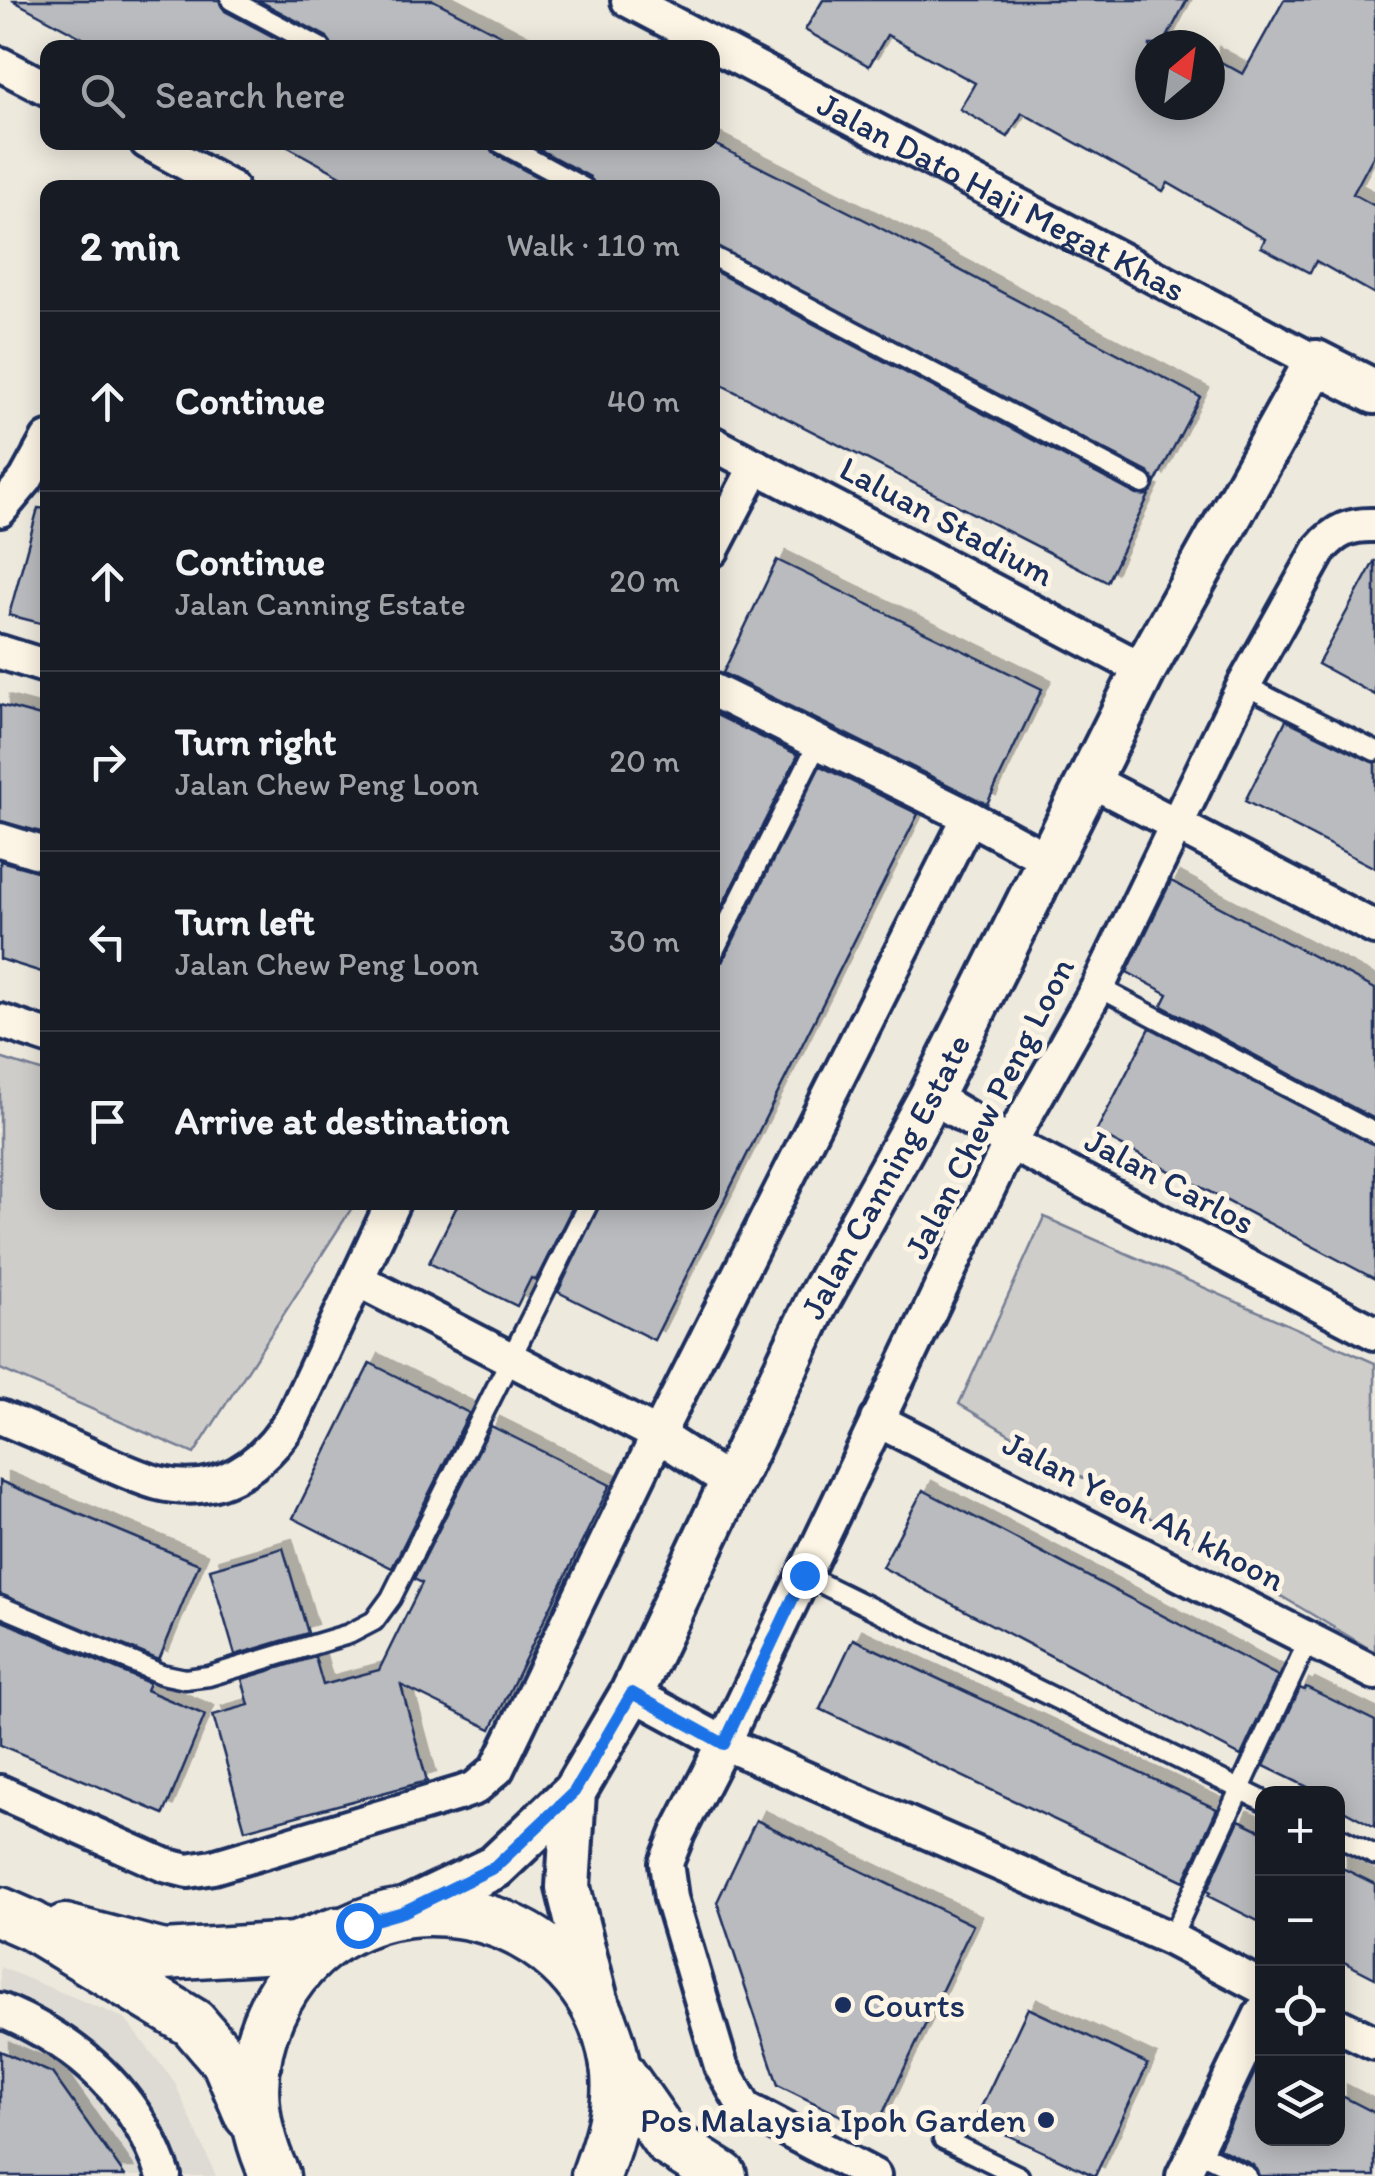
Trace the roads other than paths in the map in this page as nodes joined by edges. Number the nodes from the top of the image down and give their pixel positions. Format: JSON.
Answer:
{"nodes":[{"id":1,"x":231,"y":0,"type":"edge"},
{"id":2,"x":628,"y":0,"type":"edge"},
{"id":3,"x":305,"y":40,"type":"edge"},
{"id":4,"x":704,"y":40,"type":"edge"},
{"id":5,"x":720,"y":48,"type":"edge"},
{"id":6,"x":0,"y":64,"type":"edge"},
{"id":7,"x":40,"y":85,"type":"edge"},
{"id":8,"x":156,"y":150,"type":"edge"},
{"id":9,"x":515,"y":150,"type":"edge"},
{"id":10,"x":184,"y":176,"type":"edge"},
{"id":11,"x":569,"y":180,"type":"edge"},
{"id":12,"x":720,"y":260,"type":"edge"},
{"id":13,"x":1316,"y":362,"type":"junction"},
{"id":14,"x":1375,"y":392,"type":"edge"},
{"id":15,"x":720,"y":447,"type":"edge"},
{"id":16,"x":40,"y":453,"type":"edge"},
{"id":17,"x":756,"y":466,"type":"junction"},
{"id":18,"x":25,"y":479,"type":"edge"},
{"id":19,"x":1143,"y":484,"type":"dead end"},
{"id":20,"x":0,"y":510,"type":"edge"},
{"id":21,"x":1362,"y":525,"type":"edge"},
{"id":22,"x":720,"y":535,"type":"edge"},
{"id":23,"x":0,"y":652,"type":"edge"},
{"id":24,"x":40,"y":664,"type":"edge"},
{"id":25,"x":1144,"y":670,"type":"junction"},
{"id":26,"x":1244,"y":685,"type":"junction"},
{"id":27,"x":720,"y":694,"type":"edge"},
{"id":28,"x":820,"y":742,"type":"junction"},
{"id":29,"x":1375,"y":751,"type":"edge"},
{"id":30,"x":1088,"y":779,"type":"junction"},
{"id":31,"x":969,"y":817,"type":"junction"},
{"id":32,"x":1178,"y":823,"type":"junction"},
{"id":33,"x":0,"y":840,"type":"edge"},
{"id":34,"x":40,"y":852,"type":"edge"},
{"id":35,"x":1049,"y":860,"type":"junction"},
{"id":36,"x":1375,"y":928,"type":"edge"},
{"id":37,"x":720,"y":939,"type":"edge"},
{"id":38,"x":1098,"y":987,"type":"junction"},
{"id":39,"x":0,"y":1021,"type":"edge"},
{"id":40,"x":40,"y":1034,"type":"edge"},
{"id":41,"x":931,"y":1096,"type":"junction"},
{"id":42,"x":1375,"y":1133,"type":"edge"},
{"id":43,"x":1010,"y":1143,"type":"junction"},
{"id":44,"x":389,"y":1210,"type":"edge"},
{"id":45,"x":585,"y":1210,"type":"edge"},
{"id":46,"x":358,"y":1280,"type":"junction"},
{"id":47,"x":1375,"y":1333,"type":"edge"},
{"id":48,"x":511,"y":1358,"type":"junction"},
{"id":49,"x":0,"y":1417,"type":"edge"},
{"id":50,"x":877,"y":1420,"type":"junction"},
{"id":51,"x":658,"y":1435,"type":"junction"},
{"id":52,"x":731,"y":1484,"type":"junction"},
{"id":53,"x":804,"y":1575,"type":"junction"},
{"id":54,"x":0,"y":1606,"type":"edge"},
{"id":55,"x":1308,"y":1639,"type":"junction"},
{"id":56,"x":1375,"y":1673,"type":"edge"},
{"id":57,"x":632,"y":1693,"type":"junction"},
{"id":58,"x":724,"y":1744,"type":"junction"},
{"id":59,"x":1240,"y":1789,"type":"junction"},
{"id":60,"x":0,"y":1792,"type":"edge"},
{"id":61,"x":574,"y":1792,"type":"junction"},
{"id":62,"x":1255,"y":1796,"type":"edge"},
{"id":63,"x":1345,"y":1841,"type":"edge"},
{"id":64,"x":1375,"y":1856,"type":"edge"},
{"id":65,"x":403,"y":1912,"type":"junction"},
{"id":66,"x":16,"y":1919,"type":"edge"},
{"id":67,"x":358,"y":1925,"type":"junction"},
{"id":68,"x":1171,"y":1939,"type":"junction"},
{"id":69,"x":1255,"y":1983,"type":"edge"},
{"id":70,"x":0,"y":2010,"type":"edge"},
{"id":71,"x":602,"y":2018,"type":"junction"},
{"id":72,"x":1255,"y":2026,"type":"edge"},
{"id":73,"x":1345,"y":2028,"type":"edge"},
{"id":74,"x":1375,"y":2043,"type":"edge"},
{"id":75,"x":616,"y":2066,"type":"junction"},
{"id":76,"x":943,"y":2138,"type":"dead end"},
{"id":77,"x":268,"y":2161,"type":"edge"},
{"id":78,"x":1189,"y":2163,"type":"edge"},
{"id":79,"x":164,"y":2176,"type":"edge"},
{"id":80,"x":596,"y":2176,"type":"edge"},
{"id":81,"x":722,"y":2176,"type":"edge"},
{"id":82,"x":874,"y":2176,"type":"edge"},
{"id":83,"x":1019,"y":2176,"type":"edge"},
{"id":84,"x":1247,"y":2176,"type":"edge"}],
"edges":[{"from":1,"to":3,"type":"lane"},
{"from":2,"to":4,"type":"street","name":"Jalan Dato Haji Megat Khas"},
{"from":5,"to":13,"type":"street","name":"Jalan Dato Haji Megat Khas"},
{"from":6,"to":7,"type":"street"},
{"from":8,"to":10,"type":"street"},
{"from":9,"to":11,"type":"lane"},
{"from":12,"to":19,"type":"lane"},
{"from":13,"to":14,"type":"street","name":"Jalan Dato Haji Megat Khas"},
{"from":13,"to":25,"type":"street","name":"Jalan Canning Estate"},
{"from":15,"to":17,"type":"street","name":"Laluan Stadium"},
{"from":16,"to":18,"type":"street"},
{"from":17,"to":22,"type":"street"},
{"from":17,"to":25,"type":"street","name":"Laluan Stadium"},
{"from":18,"to":20,"type":"street"},
{"from":21,"to":26,"type":"street","name":"Jalan Chew Peng Loon"},
{"from":23,"to":24,"type":"street"},
{"from":25,"to":30,"type":"street","name":"Jalan Canning Estate"},
{"from":26,"to":29,"type":"lane"},
{"from":26,"to":32,"type":"street","name":"Jalan Chew Peng Loon"},
{"from":27,"to":28,"type":"street"},
{"from":28,"to":31,"type":"street"},
{"from":28,"to":37,"type":"lane"},
{"from":30,"to":32,"type":"street"},
{"from":30,"to":35,"type":"street","name":"Jalan Canning Estate"},
{"from":31,"to":35,"type":"street"},
{"from":31,"to":51,"type":"street"},
{"from":32,"to":36,"type":"street"},
{"from":32,"to":38,"type":"street","name":"Jalan Chew Peng Loon"},
{"from":33,"to":34,"type":"street"},
{"from":35,"to":41,"type":"street","name":"Jalan Canning Estate"},
{"from":38,"to":42,"type":"lane"},
{"from":38,"to":43,"type":"street","name":"Jalan Chew Peng Loon"},
{"from":39,"to":40,"type":"street"},
{"from":41,"to":43,"type":"street","name":"Jalan Carlos"},
{"from":41,"to":52,"type":"street","name":"Jalan Canning Estate"},
{"from":43,"to":47,"type":"street","name":"Jalan Carlos"},
{"from":43,"to":50,"type":"street","name":"Jalan Chew Peng Loon"},
{"from":44,"to":46,"type":"street"},
{"from":45,"to":48,"type":"lane"},
{"from":46,"to":48,"type":"street"},
{"from":46,"to":49,"type":"street"},
{"from":48,"to":51,"type":"street"},
{"from":48,"to":54,"type":"lane"},
{"from":50,"to":53,"type":"street","name":"Jalan Chew Peng Loon"},
{"from":50,"to":55,"type":"street","name":"Jalan Yeoh Ah khoon"},
{"from":51,"to":52,"type":"street"},
{"from":51,"to":60,"type":"street"},
{"from":52,"to":57,"type":"street","name":"Jalan Canning Estate"},
{"from":53,"to":58,"type":"street","name":"Jalan Chew Peng Loon"},
{"from":53,"to":59,"type":"lane"},
{"from":55,"to":56,"type":"street","name":"Jalan Yeoh Ah khoon"},
{"from":55,"to":59,"type":"lane"},
{"from":57,"to":58,"type":"street"},
{"from":57,"to":61,"type":"street","name":"Jalan Canning Estate"},
{"from":58,"to":68,"type":"street"},
{"from":58,"to":82,"type":"street","name":"Jalan Chew Peng Loon"},
{"from":59,"to":62,"type":"lane"},
{"from":59,"to":68,"type":"lane"},
{"from":61,"to":65,"type":"street"},
{"from":61,"to":71,"type":"street","name":"Jalan Canning Estate"},
{"from":63,"to":64,"type":"lane"},
{"from":65,"to":67,"type":"main road"},
{"from":65,"to":71,"type":"main road"},
{"from":66,"to":67,"type":"main road"},
{"from":66,"to":77,"type":"main road"},
{"from":67,"to":77,"type":"main road"},
{"from":68,"to":69,"type":"street"},
{"from":70,"to":79,"type":"street"},
{"from":71,"to":75,"type":"main road"},
{"from":72,"to":78,"type":"street"},
{"from":73,"to":74,"type":"street"},
{"from":75,"to":80,"type":"main road"},
{"from":75,"to":81,"type":"main road"},
{"from":76,"to":83,"type":"lane"},
{"from":78,"to":84,"type":"lane"}]}
